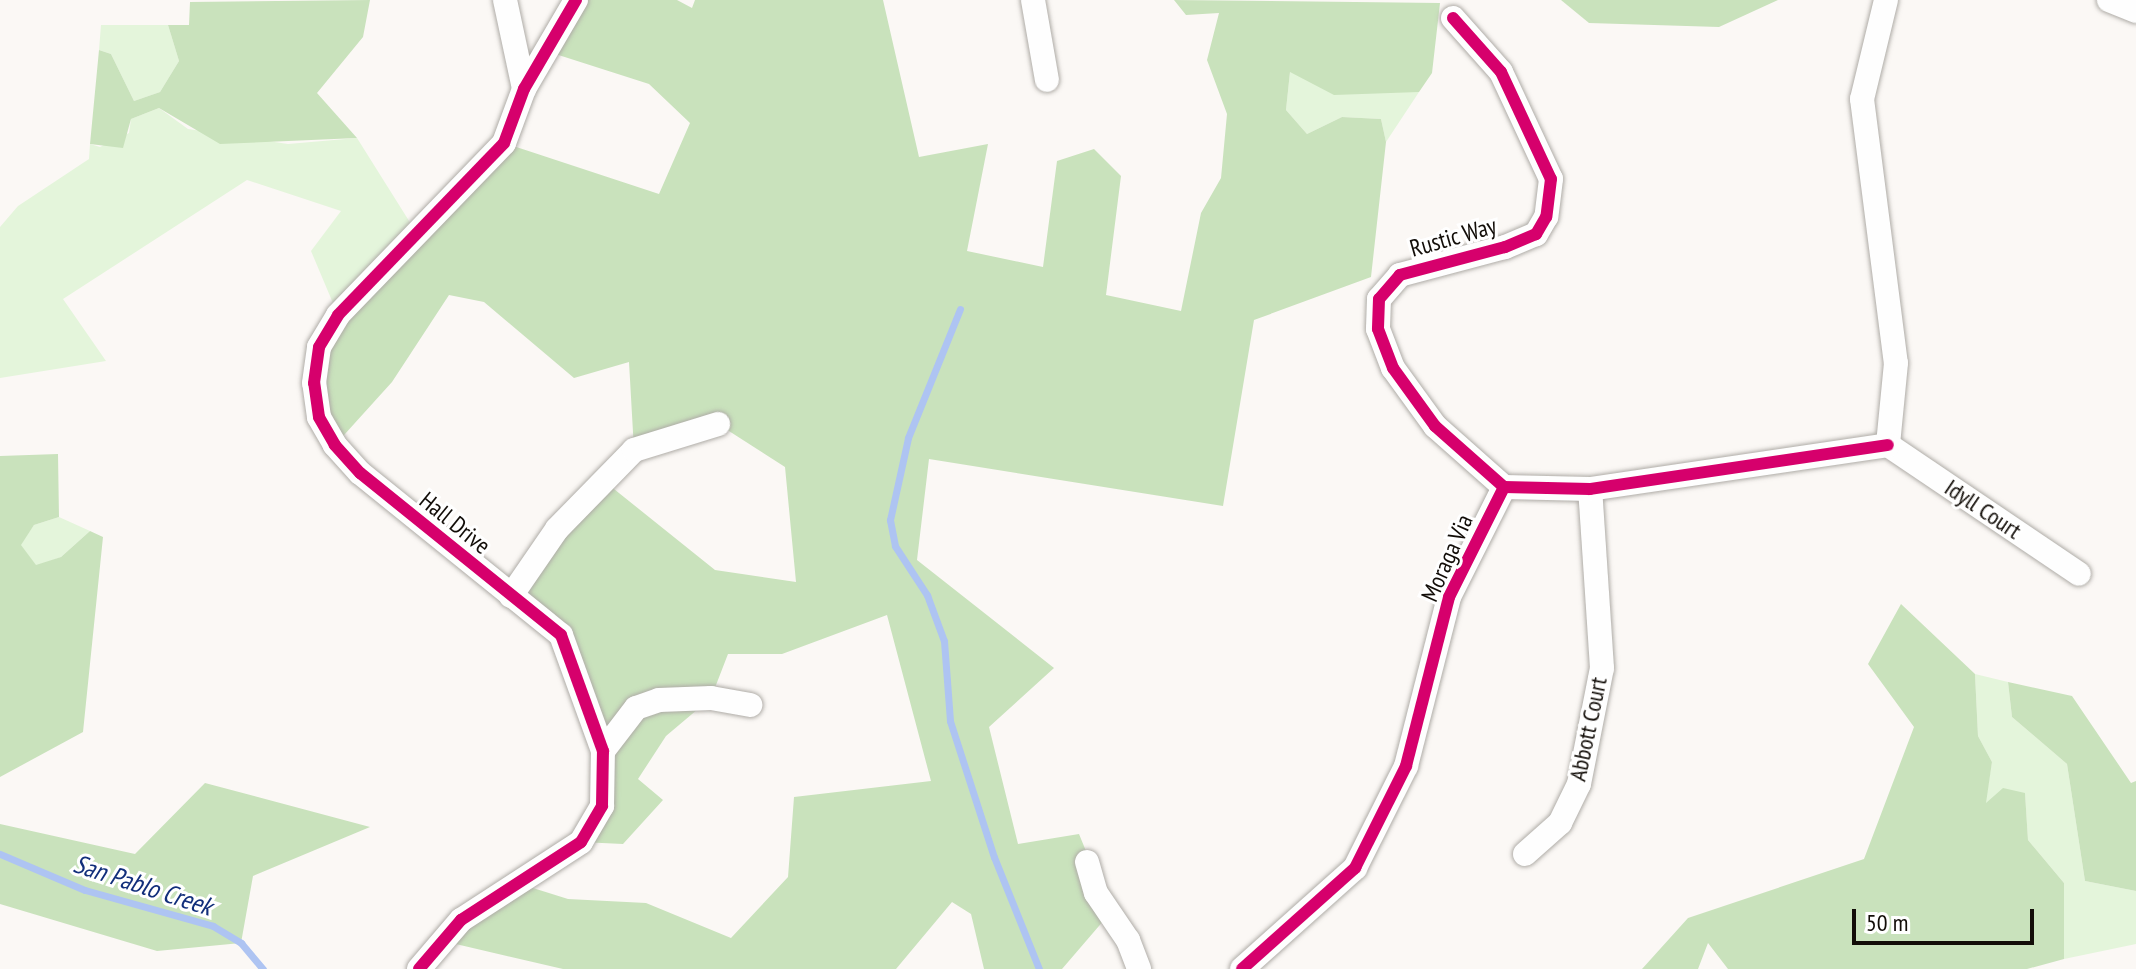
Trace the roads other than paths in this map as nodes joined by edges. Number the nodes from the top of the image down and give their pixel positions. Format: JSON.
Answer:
{"nodes":[{"id":1,"x":505,"y":0,"type":"edge"},
{"id":2,"x":576,"y":0,"type":"edge"},
{"id":3,"x":1033,"y":0,"type":"edge"},
{"id":4,"x":2109,"y":0,"type":"edge"},
{"id":5,"x":1891,"y":1,"type":"edge"},
{"id":6,"x":2136,"y":11,"type":"edge"},
{"id":7,"x":1453,"y":18,"type":"dead end"},
{"id":8,"x":1047,"y":80,"type":"dead end"},
{"id":9,"x":524,"y":89,"type":"junction"},
{"id":10,"x":718,"y":424,"type":"dead end"},
{"id":11,"x":1888,"y":445,"type":"junction"},
{"id":12,"x":1504,"y":487,"type":"junction"},
{"id":13,"x":1590,"y":489,"type":"junction"},
{"id":14,"x":2079,"y":574,"type":"dead end"},
{"id":15,"x":511,"y":596,"type":"junction"},
{"id":16,"x":750,"y":705,"type":"dead end"},
{"id":17,"x":603,"y":751,"type":"junction"},
{"id":18,"x":1525,"y":854,"type":"dead end"},
{"id":19,"x":1087,"y":862,"type":"dead end"},
{"id":20,"x":419,"y":969,"type":"edge"},
{"id":21,"x":1139,"y":969,"type":"edge"},
{"id":22,"x":1242,"y":969,"type":"edge"}],
"edges":[{"from":1,"to":9,"type":"street"},
{"from":2,"to":9,"type":"street","name":"Hall Drive"},
{"from":3,"to":8,"type":"street"},
{"from":4,"to":6,"type":"street"},
{"from":5,"to":11,"type":"street"},
{"from":7,"to":12,"type":"street","name":"Rustic Way"},
{"from":9,"to":15,"type":"street","name":"Hall Drive"},
{"from":10,"to":15,"type":"street"},
{"from":11,"to":13,"type":"street"},
{"from":11,"to":14,"type":"street","name":"Idyll Court"},
{"from":12,"to":13,"type":"street"},
{"from":12,"to":22,"type":"street","name":"Moraga Via"},
{"from":13,"to":18,"type":"street","name":"Abbott Court"},
{"from":15,"to":17,"type":"street","name":"Hall Drive"},
{"from":16,"to":17,"type":"street"},
{"from":17,"to":20,"type":"street","name":"Hall Drive"},
{"from":19,"to":21,"type":"street"}]}
